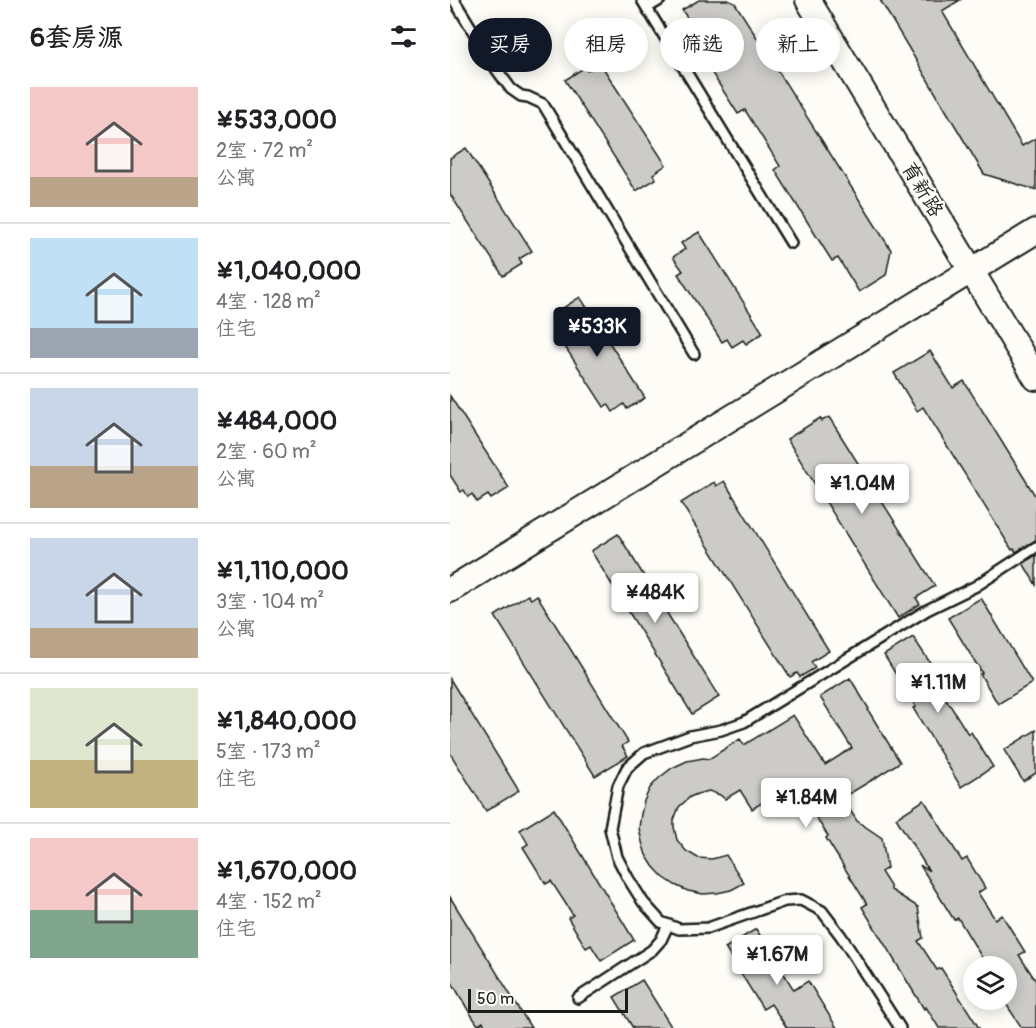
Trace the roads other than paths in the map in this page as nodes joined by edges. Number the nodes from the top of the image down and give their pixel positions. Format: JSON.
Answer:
{"nodes":[{"id":1,"x":454,"y":0,"type":"edge"},
{"id":2,"x":660,"y":0,"type":"edge"},
{"id":3,"x":808,"y":0,"type":"edge"},
{"id":4,"x":644,"y":4,"type":"edge"},
{"id":5,"x":1036,"y":231,"type":"edge"},
{"id":6,"x":790,"y":243,"type":"dead end"},
{"id":7,"x":972,"y":270,"type":"junction"},
{"id":8,"x":694,"y":354,"type":"dead end"},
{"id":9,"x":1036,"y":378,"type":"edge"},
{"id":10,"x":1036,"y":547,"type":"edge"},
{"id":11,"x":450,"y":590,"type":"edge"},
{"id":12,"x":668,"y":925,"type":"junction"},
{"id":13,"x":578,"y":998,"type":"dead end"},
{"id":14,"x":900,"y":1028,"type":"edge"}],
"edges":[{"from":1,"to":8,"type":"lane"},
{"from":2,"to":4,"type":"lane"},
{"from":3,"to":7,"type":"street","name":"育新路"},
{"from":4,"to":6,"type":"lane"},
{"from":5,"to":7,"type":"street"},
{"from":7,"to":9,"type":"street","name":"育新路"},
{"from":7,"to":11,"type":"street"},
{"from":10,"to":12,"type":"lane"},
{"from":12,"to":13,"type":"lane"},
{"from":12,"to":14,"type":"lane"}]}
